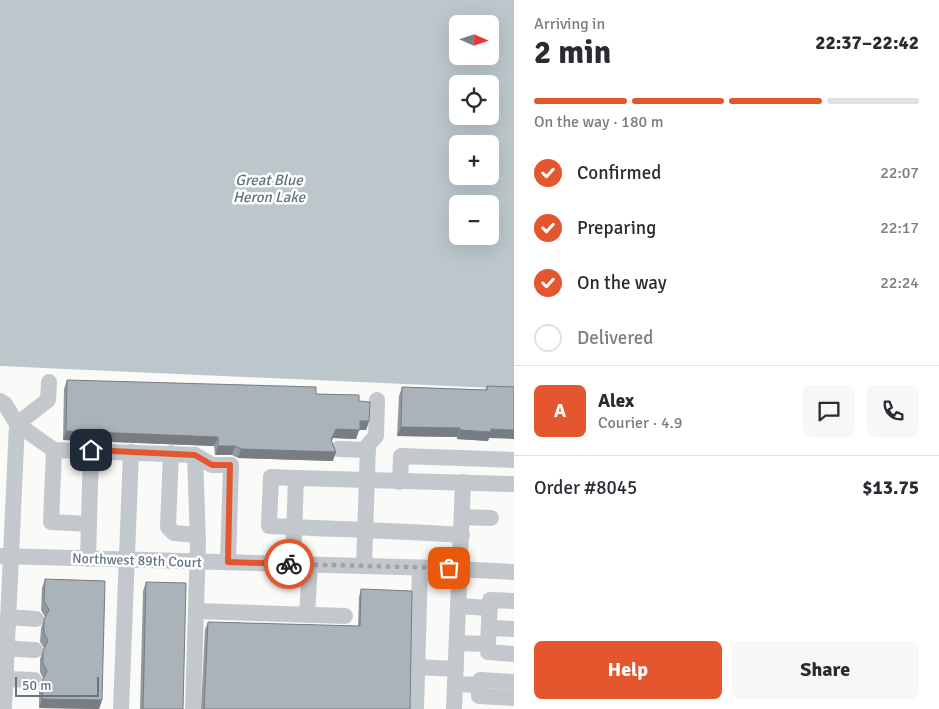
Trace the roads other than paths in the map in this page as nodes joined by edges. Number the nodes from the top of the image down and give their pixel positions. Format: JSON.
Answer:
{"nodes":[{"id":1,"x":49,"y":382,"type":"dead end"},
{"id":2,"x":377,"y":400,"type":"dead end"},
{"id":3,"x":0,"y":401,"type":"edge"},
{"id":4,"x":17,"y":424,"type":"junction"},
{"id":5,"x":338,"y":449,"type":"dead end"},
{"id":6,"x":54,"y":450,"type":"junction"},
{"id":7,"x":91,"y":450,"type":"junction"},
{"id":8,"x":368,"y":450,"type":"junction"},
{"id":9,"x":130,"y":452,"type":"junction"},
{"id":10,"x":171,"y":453,"type":"junction"},
{"id":11,"x":195,"y":455,"type":"junction"},
{"id":12,"x":514,"y":460,"type":"edge"},
{"id":13,"x":296,"y":478,"type":"junction"},
{"id":14,"x":367,"y":481,"type":"junction"},
{"id":15,"x":400,"y":482,"type":"junction"},
{"id":16,"x":463,"y":482,"type":"junction"},
{"id":17,"x":514,"y":484,"type":"edge"},
{"id":18,"x":463,"y":517,"type":"junction"},
{"id":19,"x":491,"y":518,"type":"dead end"},
{"id":20,"x":89,"y":524,"type":"junction"},
{"id":21,"x":294,"y":527,"type":"junction"},
{"id":22,"x":365,"y":530,"type":"junction"},
{"id":23,"x":462,"y":534,"type":"junction"},
{"id":24,"x":197,"y":535,"type":"junction"},
{"id":25,"x":6,"y":556,"type":"edge"},
{"id":26,"x":88,"y":559,"type":"junction"},
{"id":27,"x":126,"y":560,"type":"junction"},
{"id":28,"x":197,"y":562,"type":"junction"},
{"id":29,"x":228,"y":562,"type":"junction"},
{"id":30,"x":293,"y":564,"type":"junction"},
{"id":31,"x":310,"y":564,"type":"junction"},
{"id":32,"x":364,"y":566,"type":"junction"},
{"id":33,"x":420,"y":568,"type":"junction"},
{"id":34,"x":460,"y":569,"type":"junction"},
{"id":35,"x":514,"y":572,"type":"edge"},
{"id":36,"x":514,"y":601,"type":"edge"},
{"id":37,"x":458,"y":606,"type":"junction"},
{"id":38,"x":490,"y":608,"type":"junction"},
{"id":39,"x":196,"y":611,"type":"junction"},
{"id":40,"x":307,"y":615,"type":"junction"},
{"id":41,"x":345,"y":616,"type":"dead end"},
{"id":42,"x":8,"y":617,"type":"junction"},
{"id":43,"x":36,"y":618,"type":"dead end"},
{"id":44,"x":489,"y":628,"type":"junction"},
{"id":45,"x":514,"y":629,"type":"edge"},
{"id":46,"x":457,"y":643,"type":"junction"},
{"id":47,"x":488,"y":644,"type":"junction"},
{"id":48,"x":4,"y":648,"type":"edge"},
{"id":49,"x":35,"y":650,"type":"dead end"},
{"id":50,"x":514,"y":654,"type":"edge"},
{"id":51,"x":417,"y":667,"type":"junction"},
{"id":52,"x":455,"y":676,"type":"junction"},
{"id":53,"x":6,"y":679,"type":"junction"},
{"id":54,"x":34,"y":680,"type":"dead end"},
{"id":55,"x":514,"y":682,"type":"edge"},
{"id":56,"x":479,"y":685,"type":"junction"},
{"id":57,"x":514,"y":698,"type":"edge"},
{"id":58,"x":4,"y":709,"type":"edge"},
{"id":59,"x":121,"y":709,"type":"edge"},
{"id":60,"x":193,"y":709,"type":"edge"},
{"id":61,"x":416,"y":709,"type":"edge"},
{"id":62,"x":454,"y":709,"type":"edge"}],
"edges":[{"from":1,"to":4,"type":"street"},
{"from":2,"to":8,"type":"street"},
{"from":3,"to":4,"type":"street"},
{"from":4,"to":6,"type":"street"},
{"from":4,"to":25,"type":"street"},
{"from":5,"to":8,"type":"street"},
{"from":6,"to":7,"type":"street"},
{"from":6,"to":20,"type":"street"},
{"from":7,"to":9,"type":"street"},
{"from":7,"to":20,"type":"street"},
{"from":8,"to":14,"type":"street"},
{"from":9,"to":10,"type":"street"},
{"from":9,"to":27,"type":"street"},
{"from":10,"to":11,"type":"street"},
{"from":10,"to":24,"type":"street"},
{"from":11,"to":24,"type":"street"},
{"from":11,"to":29,"type":"street"},
{"from":12,"to":15,"type":"street"},
{"from":13,"to":14,"type":"street"},
{"from":13,"to":21,"type":"street"},
{"from":13,"to":21,"type":"street"},
{"from":14,"to":15,"type":"street"},
{"from":14,"to":22,"type":"street"},
{"from":15,"to":16,"type":"street"},
{"from":16,"to":17,"type":"street"},
{"from":16,"to":18,"type":"street"},
{"from":18,"to":19,"type":"street"},
{"from":18,"to":23,"type":"street"},
{"from":20,"to":26,"type":"street"},
{"from":21,"to":22,"type":"street"},
{"from":21,"to":30,"type":"street"},
{"from":22,"to":23,"type":"street"},
{"from":22,"to":32,"type":"street"},
{"from":23,"to":34,"type":"street"},
{"from":24,"to":28,"type":"street"},
{"from":25,"to":26,"type":"street","name":"Northwest 89th Court"},
{"from":25,"to":42,"type":"street"},
{"from":26,"to":27,"type":"street","name":"Northwest 89th Court"},
{"from":27,"to":28,"type":"street","name":"Northwest 89th Court"},
{"from":27,"to":59,"type":"street"},
{"from":28,"to":29,"type":"street","name":"Northwest 89th Court"},
{"from":28,"to":39,"type":"street"},
{"from":29,"to":30,"type":"street","name":"Northwest 89th Court"},
{"from":30,"to":31,"type":"street","name":"Northwest 89th Court"},
{"from":31,"to":32,"type":"street","name":"Northwest 89th Court"},
{"from":31,"to":40,"type":"street"},
{"from":32,"to":33,"type":"street","name":"Northwest 89th Court"},
{"from":33,"to":34,"type":"street","name":"Northwest 89th Court"},
{"from":33,"to":51,"type":"street"},
{"from":34,"to":35,"type":"street","name":"Northwest 89th Court"},
{"from":34,"to":37,"type":"street"},
{"from":36,"to":38,"type":"street"},
{"from":37,"to":38,"type":"street"},
{"from":37,"to":46,"type":"street"},
{"from":38,"to":44,"type":"street"},
{"from":39,"to":40,"type":"street"},
{"from":39,"to":60,"type":"street"},
{"from":40,"to":41,"type":"street"},
{"from":42,"to":43,"type":"street"},
{"from":42,"to":48,"type":"street"},
{"from":44,"to":45,"type":"street"},
{"from":44,"to":47,"type":"street"},
{"from":46,"to":47,"type":"street"},
{"from":46,"to":52,"type":"street"},
{"from":47,"to":50,"type":"street"},
{"from":48,"to":49,"type":"street"},
{"from":48,"to":53,"type":"street"},
{"from":51,"to":52,"type":"street"},
{"from":51,"to":61,"type":"street"},
{"from":52,"to":56,"type":"street"},
{"from":52,"to":62,"type":"street"},
{"from":53,"to":54,"type":"street"},
{"from":53,"to":58,"type":"street"},
{"from":55,"to":56,"type":"street"},
{"from":56,"to":57,"type":"street"}]}
